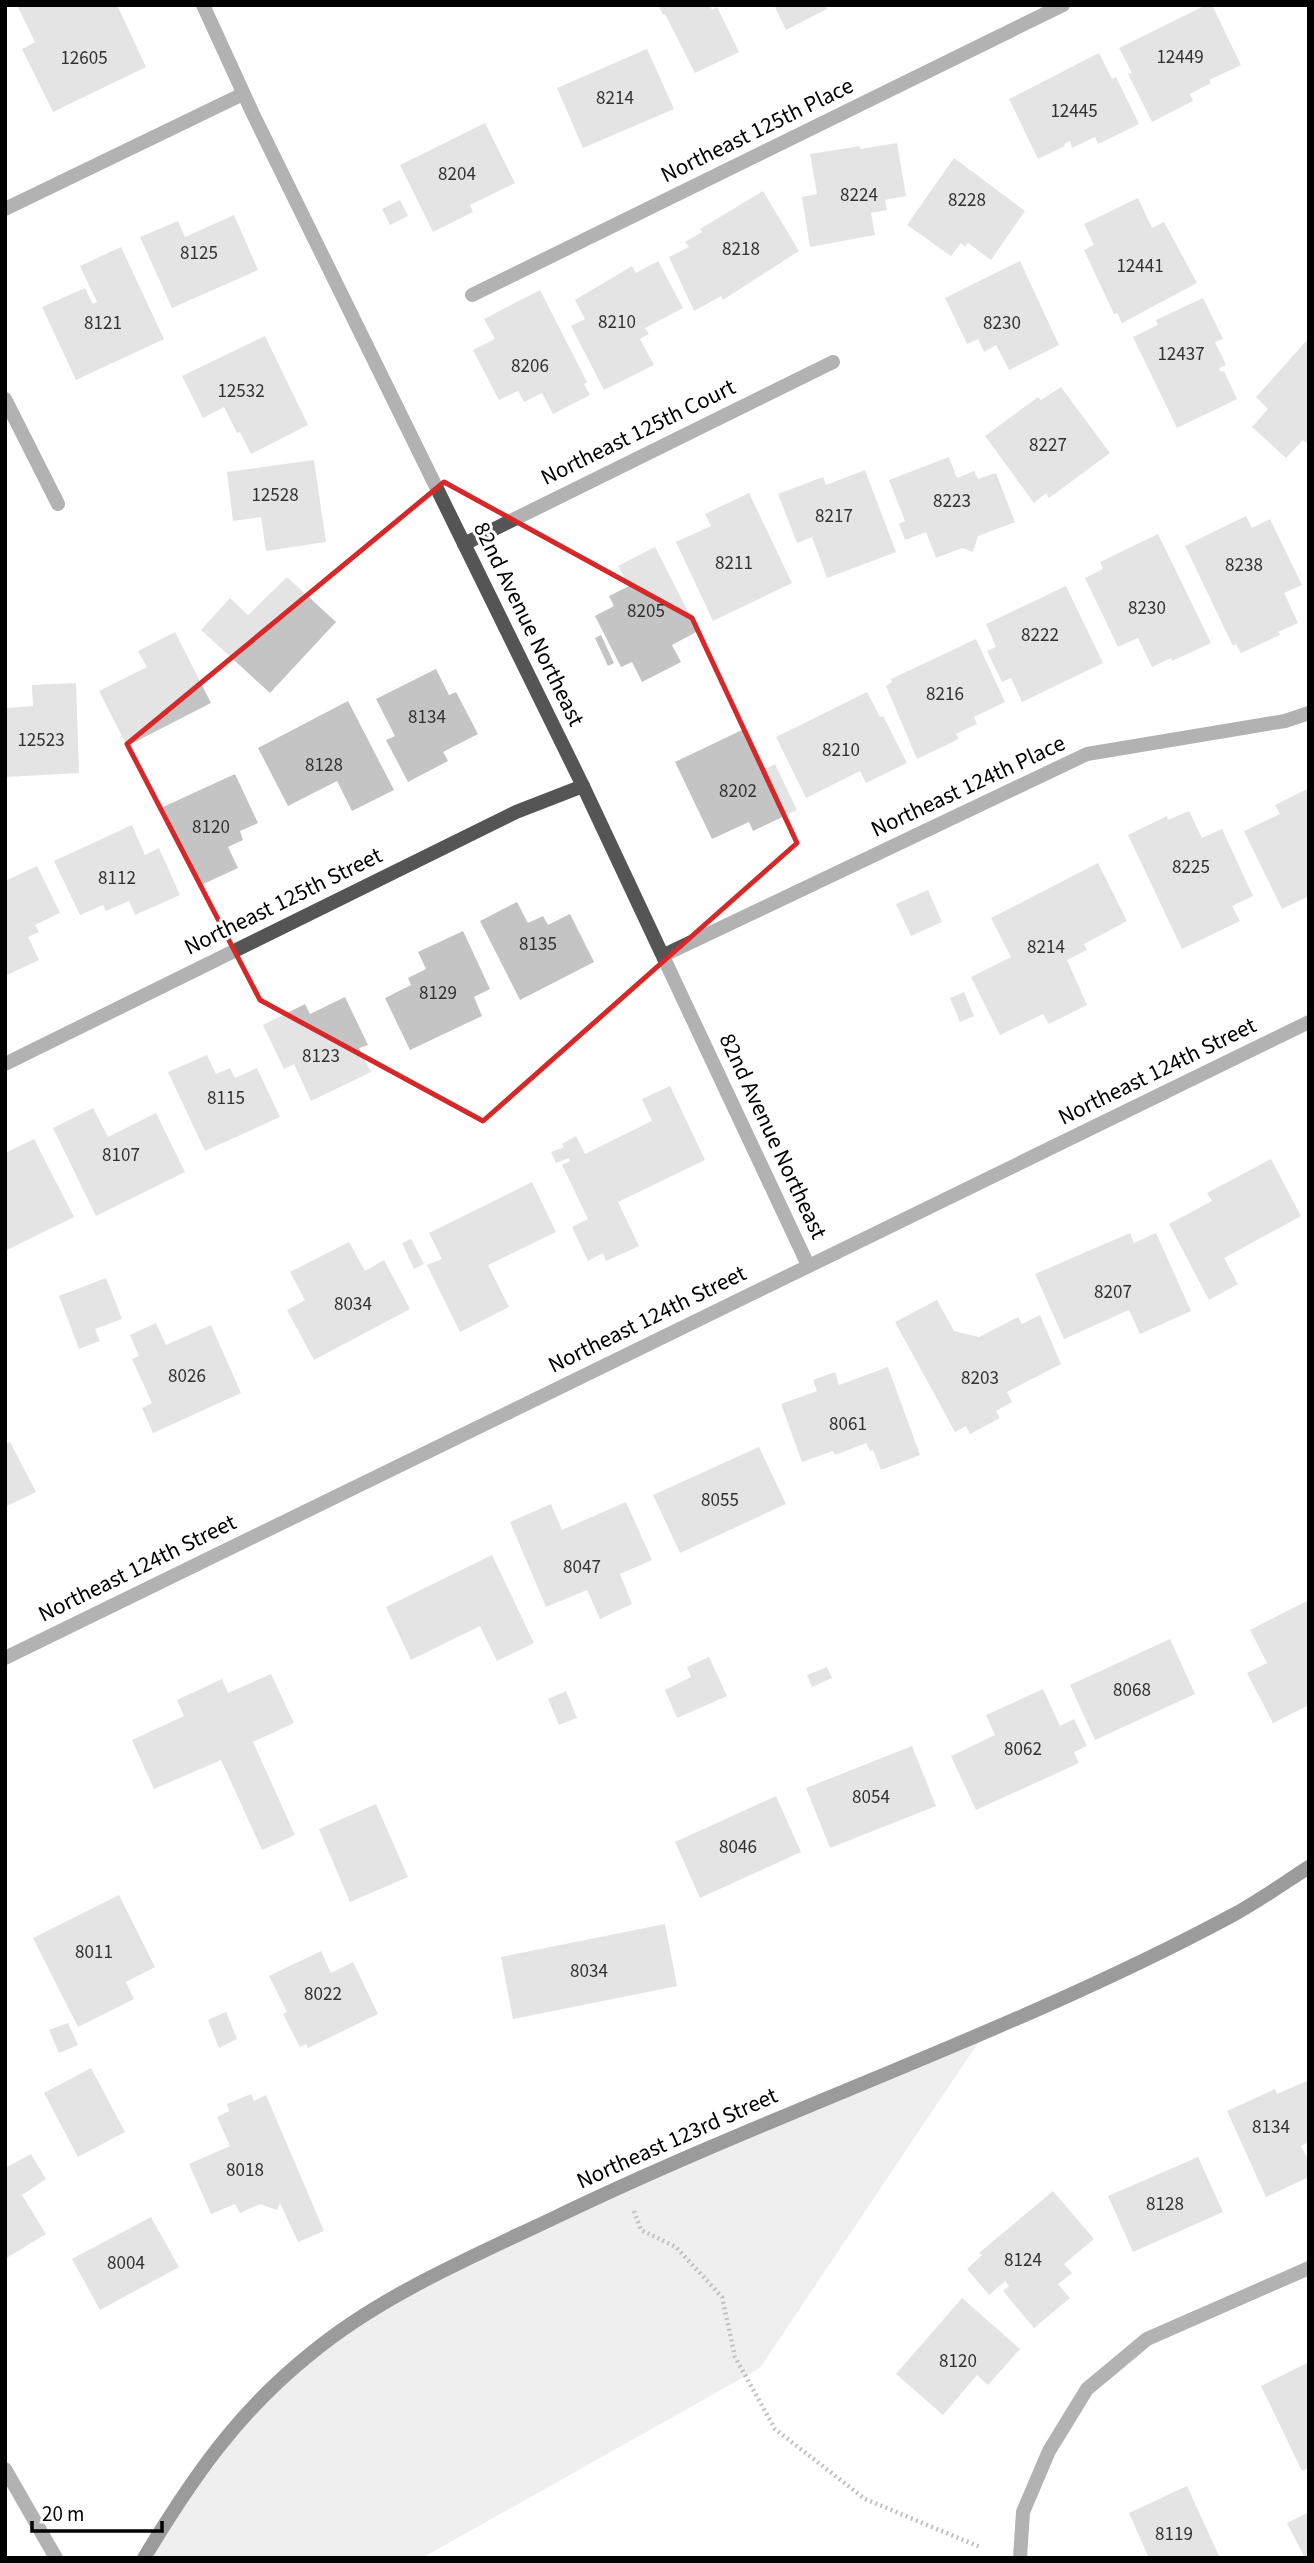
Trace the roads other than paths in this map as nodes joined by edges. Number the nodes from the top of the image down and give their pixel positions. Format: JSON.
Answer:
{"nodes":[{"id":1,"x":203,"y":5,"type":"edge"},
{"id":2,"x":1063,"y":5,"type":"edge"},
{"id":3,"x":243,"y":94,"type":"junction"},
{"id":4,"x":5,"y":209,"type":"edge"},
{"id":5,"x":472,"y":295,"type":"dead end"},
{"id":6,"x":833,"y":362,"type":"dead end"},
{"id":7,"x":5,"y":399,"type":"edge"},
{"id":8,"x":58,"y":504,"type":"dead end"},
{"id":9,"x":464,"y":544,"type":"junction"},
{"id":10,"x":1309,"y":713,"type":"edge"},
{"id":11,"x":583,"y":786,"type":"junction"},
{"id":12,"x":664,"y":955,"type":"junction"},
{"id":13,"x":1309,"y":1022,"type":"edge"},
{"id":14,"x":5,"y":1063,"type":"edge"},
{"id":15,"x":808,"y":1265,"type":"junction"},
{"id":16,"x":5,"y":1658,"type":"edge"},
{"id":17,"x":1309,"y":1867,"type":"edge"},
{"id":18,"x":1309,"y":2268,"type":"edge"},
{"id":19,"x":5,"y":2469,"type":"edge"},
{"id":20,"x":56,"y":2558,"type":"edge"},
{"id":21,"x":144,"y":2558,"type":"edge"},
{"id":22,"x":1020,"y":2558,"type":"edge"}],
"edges":[{"from":1,"to":3,"type":"street","name":"82nd Avenue Northeast"},
{"from":2,"to":5,"type":"street","name":"Northeast 125th Place"},
{"from":3,"to":4,"type":"street"},
{"from":3,"to":9,"type":"street","name":"82nd Avenue Northeast"},
{"from":6,"to":9,"type":"street","name":"Northeast 125th Court"},
{"from":7,"to":8,"type":"street"},
{"from":9,"to":11,"type":"street","name":"82nd Avenue Northeast"},
{"from":10,"to":12,"type":"street","name":"Northeast 124th Place"},
{"from":11,"to":12,"type":"street","name":"82nd Avenue Northeast"},
{"from":11,"to":14,"type":"street","name":"Northeast 125th Street"},
{"from":12,"to":15,"type":"street","name":"82nd Avenue Northeast"},
{"from":13,"to":15,"type":"street","name":"Northeast 124th Street"},
{"from":15,"to":16,"type":"street","name":"Northeast 124th Street"},
{"from":17,"to":21,"type":"street","name":"Northeast 123rd Street"},
{"from":18,"to":22,"type":"street"},
{"from":19,"to":20,"type":"street"}]}
